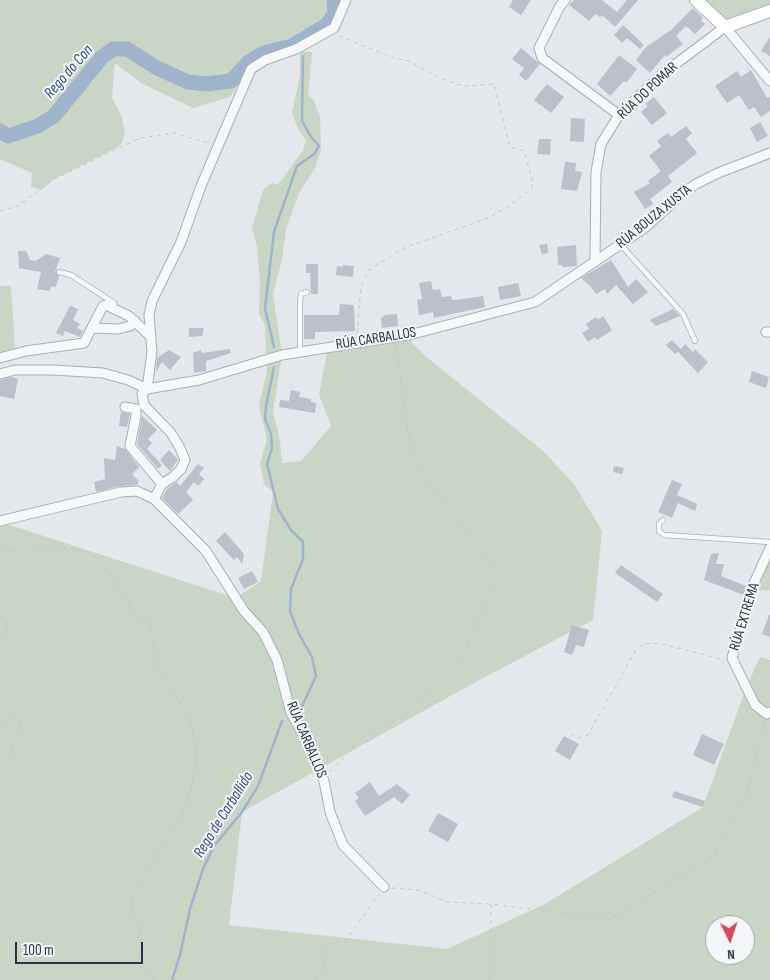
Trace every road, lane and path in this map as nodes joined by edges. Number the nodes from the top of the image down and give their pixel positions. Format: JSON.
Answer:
{"nodes":[{"id":1,"x":346,"y":0,"type":"edge"},
{"id":2,"x":565,"y":0,"type":"edge"},
{"id":3,"x":696,"y":0,"type":"edge"},
{"id":4,"x":770,"y":11,"type":"edge"},
{"id":5,"x":725,"y":27,"type":"junction"},
{"id":6,"x":334,"y":28,"type":"junction"},
{"id":7,"x":770,"y":81,"type":"edge"},
{"id":8,"x":619,"y":115,"type":"junction"},
{"id":9,"x":218,"y":149,"type":"junction"},
{"id":10,"x":770,"y":153,"type":"edge"},
{"id":11,"x":0,"y":211,"type":"edge"},
{"id":12,"x":621,"y":245,"type":"junction"},
{"id":13,"x":595,"y":262,"type":"junction"},
{"id":14,"x":60,"y":272,"type":"dead end"},
{"id":15,"x":307,"y":292,"type":"dead end"},
{"id":16,"x":114,"y":308,"type":"junction"},
{"id":17,"x":135,"y":320,"type":"junction"},
{"id":18,"x":92,"y":328,"type":"junction"},
{"id":19,"x":151,"y":337,"type":"junction"},
{"id":20,"x":395,"y":338,"type":"junction"},
{"id":21,"x":695,"y":341,"type":"dead end"},
{"id":22,"x":358,"y":343,"type":"junction"},
{"id":23,"x":300,"y":352,"type":"junction"},
{"id":24,"x":0,"y":358,"type":"edge"},
{"id":25,"x":0,"y":374,"type":"edge"},
{"id":26,"x":147,"y":389,"type":"junction"},
{"id":27,"x":125,"y":407,"type":"dead end"},
{"id":28,"x":162,"y":484,"type":"junction"},
{"id":29,"x":154,"y":499,"type":"junction"},
{"id":30,"x":662,"y":520,"type":"dead end"},
{"id":31,"x":0,"y":521,"type":"edge"},
{"id":32,"x":770,"y":542,"type":"edge"},
{"id":33,"x":770,"y":548,"type":"edge"},
{"id":34,"x":0,"y":549,"type":"edge"},
{"id":35,"x":0,"y":615,"type":"edge"},
{"id":36,"x":0,"y":638,"type":"edge"},
{"id":37,"x":732,"y":658,"type":"junction"},
{"id":38,"x":769,"y":713,"type":"edge"},
{"id":39,"x":0,"y":722,"type":"edge"},
{"id":40,"x":570,"y":734,"type":"dead end"},
{"id":41,"x":0,"y":763,"type":"edge"},
{"id":42,"x":324,"y":781,"type":"junction"},
{"id":43,"x":384,"y":887,"type":"junction"},
{"id":44,"x":491,"y":904,"type":"junction"},
{"id":45,"x":155,"y":980,"type":"edge"},
{"id":46,"x":316,"y":980,"type":"edge"},
{"id":47,"x":490,"y":980,"type":"edge"}],
"edges":[{"from":1,"to":6,"type":"street"},
{"from":2,"to":8,"type":"street"},
{"from":3,"to":5,"type":"street"},
{"from":4,"to":5,"type":"street"},
{"from":5,"to":7,"type":"street"},
{"from":5,"to":8,"type":"street","name":"RÚA DO POMAR"},
{"from":6,"to":9,"type":"street"},
{"from":6,"to":22,"type":"path"},
{"from":8,"to":13,"type":"street","name":"RÚA DO POMAR"},
{"from":9,"to":11,"type":"path"},
{"from":9,"to":19,"type":"street"},
{"from":10,"to":12,"type":"street","name":"RÚA BOUZA XUSTA"},
{"from":12,"to":13,"type":"street","name":"RÚA BOUZA XUSTA"},
{"from":12,"to":21,"type":"lane"},
{"from":13,"to":20,"type":"street","name":"RÚA CARBALLOS"},
{"from":14,"to":16,"type":"lane"},
{"from":15,"to":23,"type":"lane"},
{"from":16,"to":17,"type":"street"},
{"from":16,"to":18,"type":"street"},
{"from":17,"to":18,"type":"street"},
{"from":17,"to":19,"type":"street"},
{"from":18,"to":24,"type":"street"},
{"from":19,"to":26,"type":"street"},
{"from":20,"to":22,"type":"street","name":"RÚA CARBALLOS"},
{"from":20,"to":42,"type":"path"},
{"from":22,"to":23,"type":"street","name":"RÚA CARBALLOS"},
{"from":23,"to":26,"type":"street","name":"RÚA CARBALLOS"},
{"from":25,"to":26,"type":"street"},
{"from":26,"to":28,"type":"street"},
{"from":27,"to":28,"type":"street"},
{"from":28,"to":29,"type":"street"},
{"from":29,"to":31,"type":"street","name":"RÚA CARBALLOS"},
{"from":29,"to":42,"type":"street","name":"RÚA CARBALLOS"},
{"from":30,"to":32,"type":"lane"},
{"from":33,"to":37,"type":"street","name":"RÚA EXTREMA"},
{"from":34,"to":45,"type":"path"},
{"from":35,"to":36,"type":"path"},
{"from":37,"to":38,"type":"street"},
{"from":37,"to":40,"type":"path"},
{"from":38,"to":44,"type":"path"},
{"from":39,"to":41,"type":"path"},
{"from":42,"to":43,"type":"street","name":"RÚA CARBALLOS"},
{"from":43,"to":44,"type":"path"},
{"from":43,"to":46,"type":"path"},
{"from":44,"to":47,"type":"path"}]}
